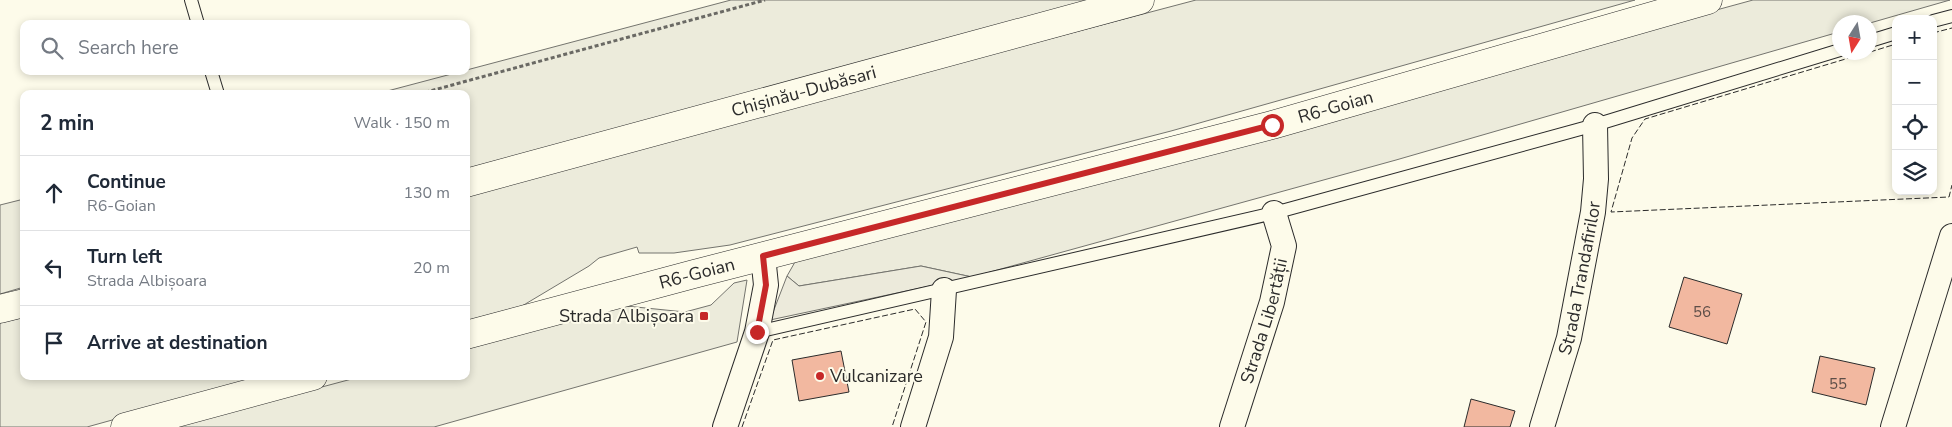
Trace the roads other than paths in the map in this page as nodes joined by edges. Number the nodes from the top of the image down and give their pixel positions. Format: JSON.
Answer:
{"nodes":[{"id":1,"x":191,"y":0,"type":"edge"},
{"id":2,"x":1140,"y":0,"type":"edge"},
{"id":3,"x":1708,"y":0,"type":"edge"},
{"id":4,"x":1952,"y":16,"type":"edge"},
{"id":5,"x":197,"y":20,"type":"edge"},
{"id":6,"x":1937,"y":20,"type":"edge"},
{"id":7,"x":1892,"y":34,"type":"edge"},
{"id":8,"x":1877,"y":39,"type":"edge"},
{"id":9,"x":1832,"y":52,"type":"edge"},
{"id":10,"x":212,"y":75,"type":"edge"},
{"id":11,"x":217,"y":90,"type":"edge"},
{"id":12,"x":1595,"y":125,"type":"junction"},
{"id":13,"x":470,"y":182,"type":"edge"},
{"id":14,"x":1274,"y":213,"type":"junction"},
{"id":15,"x":1952,"y":236,"type":"edge"},
{"id":16,"x":763,"y":256,"type":"junction"},
{"id":17,"x":944,"y":290,"type":"junction"},
{"id":18,"x":20,"y":304,"type":"edge"},
{"id":19,"x":0,"y":309,"type":"edge"},
{"id":20,"x":757,"y":332,"type":"junction"},
{"id":21,"x":470,"y":334,"type":"edge"},
{"id":22,"x":299,"y":380,"type":"edge"},
{"id":23,"x":125,"y":427,"type":"edge"},
{"id":24,"x":725,"y":427,"type":"edge"},
{"id":25,"x":913,"y":427,"type":"edge"},
{"id":26,"x":1232,"y":427,"type":"edge"},
{"id":27,"x":1542,"y":427,"type":"edge"},
{"id":28,"x":1893,"y":427,"type":"edge"}],
"edges":[{"from":1,"to":5,"type":"lane"},
{"from":2,"to":13,"type":"main road","name":"Chișinău-Dubăsari"},
{"from":3,"to":16,"type":"main road","name":"R6-Goian"},
{"from":4,"to":6,"type":"lane"},
{"from":7,"to":8,"type":"lane"},
{"from":9,"to":12,"type":"lane"},
{"from":10,"to":11,"type":"lane"},
{"from":12,"to":14,"type":"lane"},
{"from":12,"to":27,"type":"street","name":"Strada Trandafirilor"},
{"from":14,"to":17,"type":"lane"},
{"from":14,"to":26,"type":"street","name":"Strada Libertății"},
{"from":15,"to":28,"type":"street"},
{"from":16,"to":20,"type":"street"},
{"from":16,"to":21,"type":"main road","name":"R6-Goian"},
{"from":17,"to":20,"type":"lane"},
{"from":17,"to":25,"type":"street"},
{"from":18,"to":19,"type":"main road"},
{"from":20,"to":24,"type":"street"},
{"from":22,"to":23,"type":"main road"}]}
